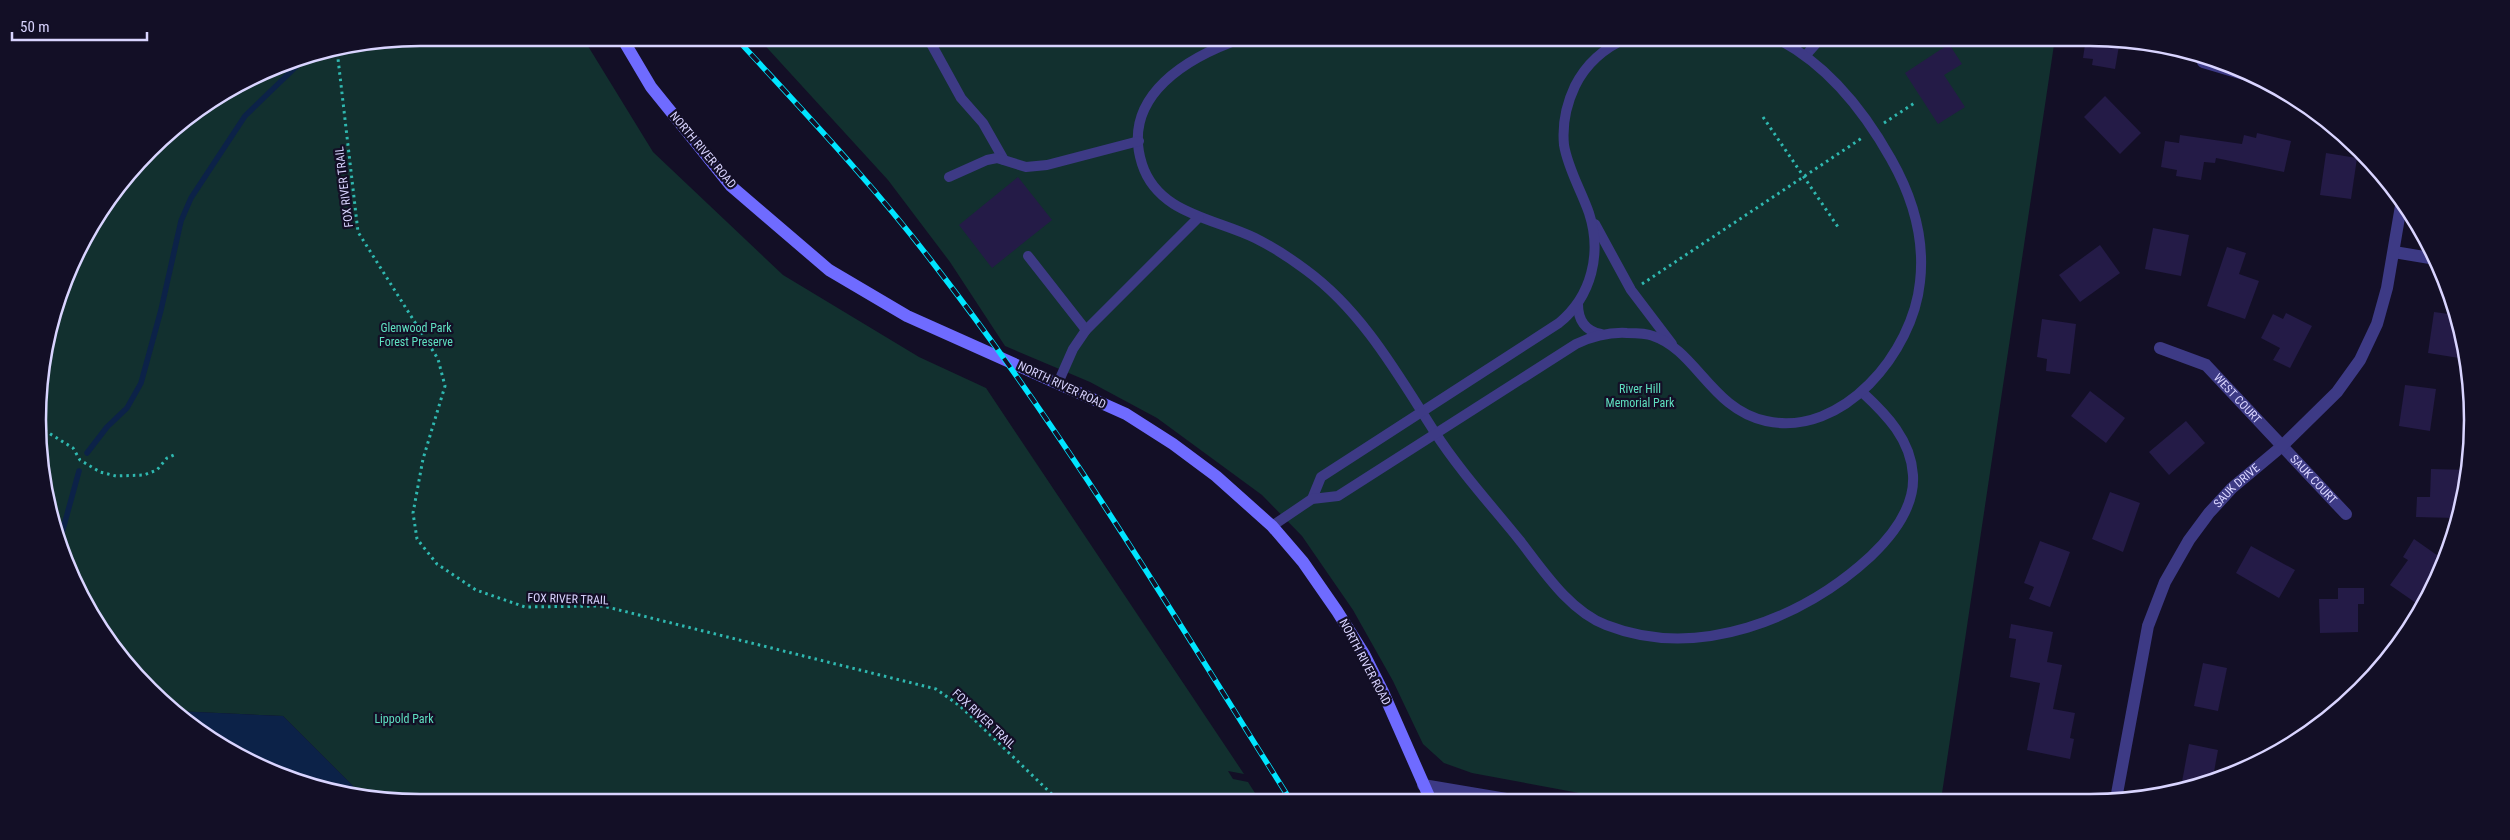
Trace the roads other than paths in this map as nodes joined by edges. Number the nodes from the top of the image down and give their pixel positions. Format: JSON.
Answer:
{"nodes":[{"id":1,"x":627,"y":46,"type":"edge"},
{"id":2,"x":932,"y":46,"type":"edge"},
{"id":3,"x":1222,"y":46,"type":"edge"},
{"id":4,"x":1614,"y":46,"type":"edge"},
{"id":5,"x":1790,"y":46,"type":"edge"},
{"id":6,"x":1814,"y":46,"type":"edge"},
{"id":7,"x":1806,"y":55,"type":"junction"},
{"id":8,"x":1139,"y":141,"type":"junction"},
{"id":9,"x":1004,"y":160,"type":"junction"},
{"id":10,"x":949,"y":177,"type":"dead end"},
{"id":11,"x":2400,"y":211,"type":"edge"},
{"id":12,"x":1589,"y":214,"type":"junction"},
{"id":13,"x":1199,"y":218,"type":"junction"},
{"id":14,"x":2394,"y":252,"type":"junction"},
{"id":15,"x":1028,"y":256,"type":"dead end"},
{"id":16,"x":2426,"y":257,"type":"edge"},
{"id":17,"x":1578,"y":304,"type":"junction"},
{"id":18,"x":1086,"y":330,"type":"junction"},
{"id":19,"x":1602,"y":334,"type":"junction"},
{"id":20,"x":2160,"y":348,"type":"dead end"},
{"id":21,"x":1676,"y":349,"type":"junction"},
{"id":22,"x":1058,"y":383,"type":"junction"},
{"id":23,"x":1862,"y":392,"type":"junction"},
{"id":24,"x":1423,"y":411,"type":"junction"},
{"id":25,"x":1436,"y":434,"type":"junction"},
{"id":26,"x":2281,"y":446,"type":"junction"},
{"id":27,"x":1312,"y":499,"type":"junction"},
{"id":28,"x":2346,"y":514,"type":"dead end"},
{"id":29,"x":1272,"y":526,"type":"junction"},
{"id":30,"x":1423,"y":785,"type":"junction"},
{"id":31,"x":2117,"y":793,"type":"edge"},
{"id":32,"x":1428,"y":794,"type":"edge"},
{"id":33,"x":1476,"y":794,"type":"edge"}],
"edges":[{"from":1,"to":22,"type":"main road","name":"NORTH RIVER ROAD"},
{"from":2,"to":9,"type":"lane"},
{"from":3,"to":8,"type":"lane"},
{"from":4,"to":12,"type":"lane"},
{"from":5,"to":7,"type":"lane"},
{"from":6,"to":7,"type":"lane"},
{"from":7,"to":23,"type":"lane"},
{"from":8,"to":9,"type":"lane"},
{"from":8,"to":13,"type":"lane"},
{"from":9,"to":10,"type":"lane"},
{"from":11,"to":14,"type":"street","name":"SAUK DRIVE"},
{"from":12,"to":17,"type":"lane"},
{"from":12,"to":21,"type":"lane"},
{"from":13,"to":18,"type":"lane"},
{"from":13,"to":24,"type":"lane"},
{"from":14,"to":16,"type":"street"},
{"from":14,"to":26,"type":"street","name":"SAUK DRIVE"},
{"from":15,"to":18,"type":"lane"},
{"from":17,"to":19,"type":"lane"},
{"from":17,"to":24,"type":"lane"},
{"from":18,"to":22,"type":"lane"},
{"from":19,"to":21,"type":"lane"},
{"from":19,"to":25,"type":"lane"},
{"from":20,"to":26,"type":"street","name":"WEST COURT"},
{"from":21,"to":23,"type":"lane"},
{"from":22,"to":29,"type":"main road","name":"NORTH RIVER ROAD"},
{"from":23,"to":25,"type":"lane"},
{"from":24,"to":25,"type":"lane"},
{"from":24,"to":27,"type":"lane"},
{"from":25,"to":27,"type":"lane"},
{"from":26,"to":28,"type":"street","name":"SAUK COURT"},
{"from":26,"to":31,"type":"street","name":"SAUK DRIVE"},
{"from":27,"to":29,"type":"lane"},
{"from":29,"to":30,"type":"main road","name":"NORTH RIVER ROAD"},
{"from":30,"to":32,"type":"main road","name":"NORTH RIVER ROAD"},
{"from":30,"to":33,"type":"street"}]}
